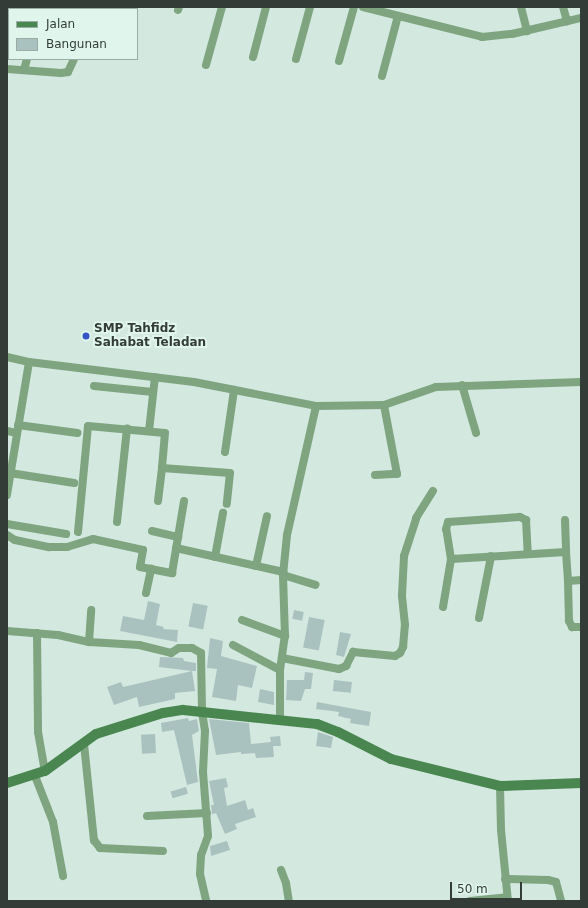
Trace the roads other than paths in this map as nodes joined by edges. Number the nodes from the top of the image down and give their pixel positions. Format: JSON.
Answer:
{"nodes":[{"id":1,"x":222,"y":7,"type":"edge"},
{"id":2,"x":266,"y":7,"type":"edge"},
{"id":3,"x":310,"y":7,"type":"edge"},
{"id":4,"x":354,"y":7,"type":"edge"},
{"id":5,"x":363,"y":7,"type":"edge"},
{"id":6,"x":521,"y":7,"type":"edge"},
{"id":7,"x":564,"y":7,"type":"edge"},
{"id":8,"x":398,"y":16,"type":"junction"},
{"id":9,"x":581,"y":18,"type":"edge"},
{"id":10,"x":567,"y":21,"type":"junction"},
{"id":11,"x":527,"y":30,"type":"junction"},
{"id":12,"x":253,"y":57,"type":"dead end"},
{"id":13,"x":296,"y":59,"type":"dead end"},
{"id":14,"x":27,"y":60,"type":"edge"},
{"id":15,"x":74,"y":60,"type":"edge"},
{"id":16,"x":339,"y":61,"type":"dead end"},
{"id":17,"x":206,"y":65,"type":"dead end"},
{"id":18,"x":7,"y":69,"type":"edge"},
{"id":19,"x":24,"y":70,"type":"junction"},
{"id":20,"x":382,"y":76,"type":"dead end"},
{"id":21,"x":7,"y":358,"type":"edge"},
{"id":22,"x":29,"y":362,"type":"junction"},
{"id":23,"x":154,"y":378,"type":"junction"},
{"id":24,"x":581,"y":382,"type":"edge"},
{"id":25,"x":462,"y":385,"type":"junction"},
{"id":26,"x":94,"y":386,"type":"dead end"},
{"id":27,"x":234,"y":390,"type":"junction"},
{"id":28,"x":153,"y":392,"type":"junction"},
{"id":29,"x":384,"y":405,"type":"junction"},
{"id":30,"x":316,"y":406,"type":"junction"},
{"id":31,"x":18,"y":429,"type":"junction"},
{"id":32,"x":127,"y":430,"type":"junction"},
{"id":33,"x":7,"y":431,"type":"edge"},
{"id":34,"x":149,"y":431,"type":"junction"},
{"id":35,"x":77,"y":433,"type":"dead end"},
{"id":36,"x":476,"y":433,"type":"dead end"},
{"id":37,"x":225,"y":452,"type":"dead end"},
{"id":38,"x":162,"y":468,"type":"junction"},
{"id":39,"x":10,"y":473,"type":"junction"},
{"id":40,"x":375,"y":475,"type":"dead end"},
{"id":41,"x":74,"y":483,"type":"dead end"},
{"id":42,"x":8,"y":484,"type":"edge"},
{"id":43,"x":433,"y":491,"type":"dead end"},
{"id":44,"x":7,"y":495,"type":"edge"},
{"id":45,"x":158,"y":501,"type":"dead end"},
{"id":46,"x":184,"y":501,"type":"dead end"},
{"id":47,"x":227,"y":504,"type":"dead end"},
{"id":48,"x":223,"y":513,"type":"dead end"},
{"id":49,"x":266,"y":516,"type":"dead end"},
{"id":50,"x":565,"y":520,"type":"dead end"},
{"id":51,"x":117,"y":522,"type":"dead end"},
{"id":52,"x":7,"y":524,"type":"edge"},
{"id":53,"x":152,"y":531,"type":"dead end"},
{"id":54,"x":78,"y":532,"type":"dead end"},
{"id":55,"x":66,"y":534,"type":"dead end"},
{"id":56,"x":7,"y":535,"type":"edge"},
{"id":57,"x":178,"y":537,"type":"junction"},
{"id":58,"x":176,"y":548,"type":"junction"},
{"id":59,"x":566,"y":552,"type":"junction"},
{"id":60,"x":528,"y":554,"type":"junction"},
{"id":61,"x":491,"y":556,"type":"junction"},
{"id":62,"x":215,"y":557,"type":"junction"},
{"id":63,"x":451,"y":559,"type":"junction"},
{"id":64,"x":256,"y":566,"type":"junction"},
{"id":65,"x":151,"y":569,"type":"junction"},
{"id":66,"x":283,"y":574,"type":"junction"},
{"id":67,"x":581,"y":580,"type":"edge"},
{"id":68,"x":568,"y":581,"type":"junction"},
{"id":69,"x":316,"y":585,"type":"dead end"},
{"id":70,"x":146,"y":593,"type":"dead end"},
{"id":71,"x":443,"y":607,"type":"dead end"},
{"id":72,"x":91,"y":610,"type":"dead end"},
{"id":73,"x":479,"y":618,"type":"dead end"},
{"id":74,"x":242,"y":620,"type":"dead end"},
{"id":75,"x":581,"y":627,"type":"edge"},
{"id":76,"x":7,"y":631,"type":"edge"},
{"id":77,"x":37,"y":632,"type":"junction"},
{"id":78,"x":285,"y":636,"type":"junction"},
{"id":79,"x":89,"y":642,"type":"junction"},
{"id":80,"x":233,"y":645,"type":"dead end"},
{"id":81,"x":282,"y":658,"type":"junction"},
{"id":82,"x":280,"y":670,"type":"junction"},
{"id":83,"x":202,"y":712,"type":"junction"},
{"id":84,"x":280,"y":721,"type":"junction"},
{"id":85,"x":84,"y":744,"type":"junction"},
{"id":86,"x":45,"y":771,"type":"junction"},
{"id":87,"x":36,"y":776,"type":"junction"},
{"id":88,"x":7,"y":783,"type":"edge"},
{"id":89,"x":581,"y":783,"type":"edge"},
{"id":90,"x":500,"y":786,"type":"junction"},
{"id":91,"x":207,"y":813,"type":"junction"},
{"id":92,"x":147,"y":816,"type":"dead end"},
{"id":93,"x":163,"y":851,"type":"dead end"},
{"id":94,"x":280,"y":870,"type":"dead end"},
{"id":95,"x":63,"y":876,"type":"dead end"},
{"id":96,"x":505,"y":879,"type":"junction"},
{"id":97,"x":507,"y":899,"type":"edge"},
{"id":98,"x":206,"y":901,"type":"edge"},
{"id":99,"x":289,"y":901,"type":"edge"},
{"id":100,"x":470,"y":901,"type":"edge"},
{"id":101,"x":561,"y":901,"type":"edge"}],
"edges":[{"from":1,"to":17,"type":"street"},
{"from":2,"to":12,"type":"street"},
{"from":3,"to":13,"type":"street"},
{"from":4,"to":16,"type":"street"},
{"from":5,"to":8,"type":"street"},
{"from":6,"to":11,"type":"street"},
{"from":7,"to":10,"type":"street"},
{"from":8,"to":11,"type":"street"},
{"from":8,"to":20,"type":"street"},
{"from":9,"to":10,"type":"street"},
{"from":10,"to":11,"type":"street"},
{"from":14,"to":19,"type":"street"},
{"from":15,"to":19,"type":"street"},
{"from":18,"to":19,"type":"street"},
{"from":21,"to":22,"type":"street"},
{"from":22,"to":23,"type":"street"},
{"from":22,"to":31,"type":"street"},
{"from":23,"to":27,"type":"street"},
{"from":23,"to":28,"type":"street"},
{"from":24,"to":25,"type":"street"},
{"from":25,"to":29,"type":"street"},
{"from":25,"to":36,"type":"street"},
{"from":26,"to":28,"type":"street"},
{"from":27,"to":30,"type":"street"},
{"from":27,"to":37,"type":"street"},
{"from":28,"to":34,"type":"street"},
{"from":29,"to":30,"type":"street"},
{"from":29,"to":40,"type":"street"},
{"from":30,"to":66,"type":"street"},
{"from":31,"to":33,"type":"street"},
{"from":31,"to":35,"type":"street"},
{"from":31,"to":39,"type":"street"},
{"from":32,"to":34,"type":"street"},
{"from":32,"to":51,"type":"street"},
{"from":32,"to":54,"type":"street"},
{"from":34,"to":38,"type":"street"},
{"from":38,"to":45,"type":"street"},
{"from":38,"to":47,"type":"street"},
{"from":39,"to":41,"type":"street"},
{"from":39,"to":42,"type":"street"},
{"from":42,"to":44,"type":"street"},
{"from":43,"to":81,"type":"street"},
{"from":46,"to":57,"type":"street"},
{"from":48,"to":62,"type":"street"},
{"from":49,"to":64,"type":"street"},
{"from":50,"to":59,"type":"street"},
{"from":52,"to":55,"type":"street"},
{"from":53,"to":57,"type":"street"},
{"from":56,"to":65,"type":"street"},
{"from":57,"to":58,"type":"street"},
{"from":58,"to":62,"type":"street"},
{"from":58,"to":65,"type":"street"},
{"from":59,"to":60,"type":"street"},
{"from":59,"to":68,"type":"street"},
{"from":60,"to":61,"type":"street"},
{"from":60,"to":63,"type":"street"},
{"from":61,"to":63,"type":"street"},
{"from":61,"to":73,"type":"street"},
{"from":62,"to":64,"type":"street"},
{"from":63,"to":71,"type":"street"},
{"from":64,"to":66,"type":"street"},
{"from":65,"to":70,"type":"street"},
{"from":66,"to":69,"type":"street"},
{"from":66,"to":78,"type":"street"},
{"from":67,"to":68,"type":"street"},
{"from":68,"to":75,"type":"street"},
{"from":72,"to":79,"type":"street"},
{"from":74,"to":78,"type":"street"},
{"from":76,"to":77,"type":"street"},
{"from":77,"to":79,"type":"street"},
{"from":77,"to":86,"type":"street"},
{"from":78,"to":81,"type":"street"},
{"from":79,"to":83,"type":"street"},
{"from":80,"to":82,"type":"street"},
{"from":81,"to":82,"type":"street"},
{"from":82,"to":84,"type":"street"},
{"from":83,"to":84,"type":"street"},
{"from":83,"to":85,"type":"street"},
{"from":83,"to":91,"type":"street"},
{"from":84,"to":90,"type":"street"},
{"from":85,"to":86,"type":"street"},
{"from":85,"to":93,"type":"street"},
{"from":86,"to":87,"type":"street"},
{"from":87,"to":88,"type":"street"},
{"from":87,"to":95,"type":"street"},
{"from":89,"to":90,"type":"street"},
{"from":90,"to":96,"type":"street"},
{"from":91,"to":92,"type":"street"},
{"from":91,"to":98,"type":"street"},
{"from":94,"to":99,"type":"street"},
{"from":96,"to":97,"type":"street"},
{"from":96,"to":101,"type":"street"},
{"from":97,"to":100,"type":"street"}]}
